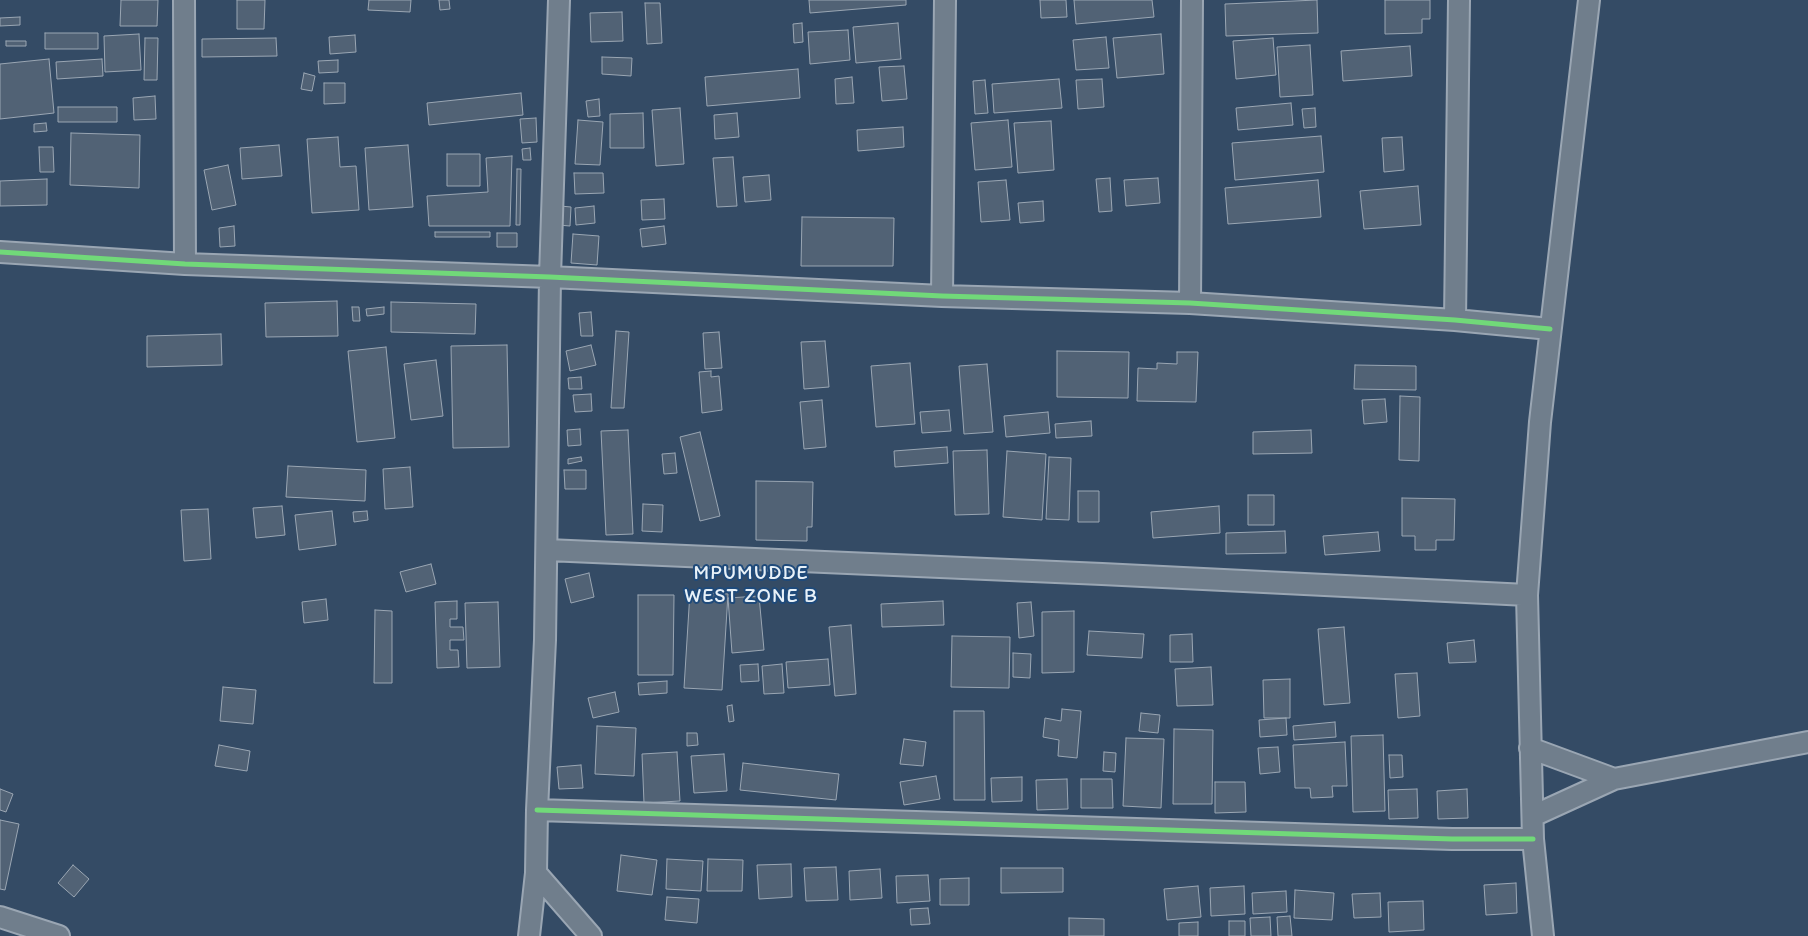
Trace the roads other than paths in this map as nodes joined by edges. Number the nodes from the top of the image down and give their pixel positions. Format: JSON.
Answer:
{"nodes":[{"id":1,"x":184,"y":0,"type":"edge"},
{"id":2,"x":559,"y":0,"type":"edge"},
{"id":3,"x":945,"y":0,"type":"edge"},
{"id":4,"x":1192,"y":0,"type":"edge"},
{"id":5,"x":1459,"y":0,"type":"edge"},
{"id":6,"x":1589,"y":0,"type":"edge"},
{"id":7,"x":0,"y":252,"type":"edge"},
{"id":8,"x":185,"y":264,"type":"junction"},
{"id":9,"x":550,"y":277,"type":"junction"},
{"id":10,"x":942,"y":296,"type":"junction"},
{"id":11,"x":1190,"y":303,"type":"junction"},
{"id":12,"x":1455,"y":320,"type":"junction"},
{"id":13,"x":1550,"y":329,"type":"junction"},
{"id":14,"x":547,"y":550,"type":"junction"},
{"id":15,"x":1527,"y":595,"type":"junction"},
{"id":16,"x":1808,"y":742,"type":"edge"},
{"id":17,"x":1530,"y":748,"type":"junction"},
{"id":18,"x":1614,"y":779,"type":"junction"},
{"id":19,"x":537,"y":810,"type":"junction"},
{"id":20,"x":1532,"y":816,"type":"junction"},
{"id":21,"x":1533,"y":839,"type":"junction"},
{"id":22,"x":536,"y":872,"type":"junction"},
{"id":23,"x":0,"y":917,"type":"edge"},
{"id":24,"x":59,"y":936,"type":"edge"},
{"id":25,"x":529,"y":936,"type":"edge"},
{"id":26,"x":589,"y":936,"type":"edge"},
{"id":27,"x":1543,"y":936,"type":"edge"}],
"edges":[{"from":1,"to":8,"type":"street"},
{"from":2,"to":9,"type":"street"},
{"from":3,"to":10,"type":"street"},
{"from":4,"to":11,"type":"street"},
{"from":5,"to":12,"type":"street"},
{"from":6,"to":13,"type":"street"},
{"from":7,"to":8,"type":"street"},
{"from":8,"to":9,"type":"street"},
{"from":9,"to":10,"type":"street"},
{"from":9,"to":14,"type":"street"},
{"from":10,"to":11,"type":"street"},
{"from":11,"to":12,"type":"street"},
{"from":12,"to":13,"type":"street"},
{"from":13,"to":15,"type":"street"},
{"from":14,"to":15,"type":"street"},
{"from":14,"to":19,"type":"street"},
{"from":15,"to":17,"type":"street"},
{"from":16,"to":18,"type":"street"},
{"from":17,"to":18,"type":"street"},
{"from":17,"to":20,"type":"street"},
{"from":18,"to":20,"type":"street"},
{"from":19,"to":21,"type":"street"},
{"from":19,"to":22,"type":"street"},
{"from":20,"to":21,"type":"street"},
{"from":21,"to":27,"type":"street"},
{"from":22,"to":25,"type":"street"},
{"from":22,"to":26,"type":"street"},
{"from":23,"to":24,"type":"street"}]}
